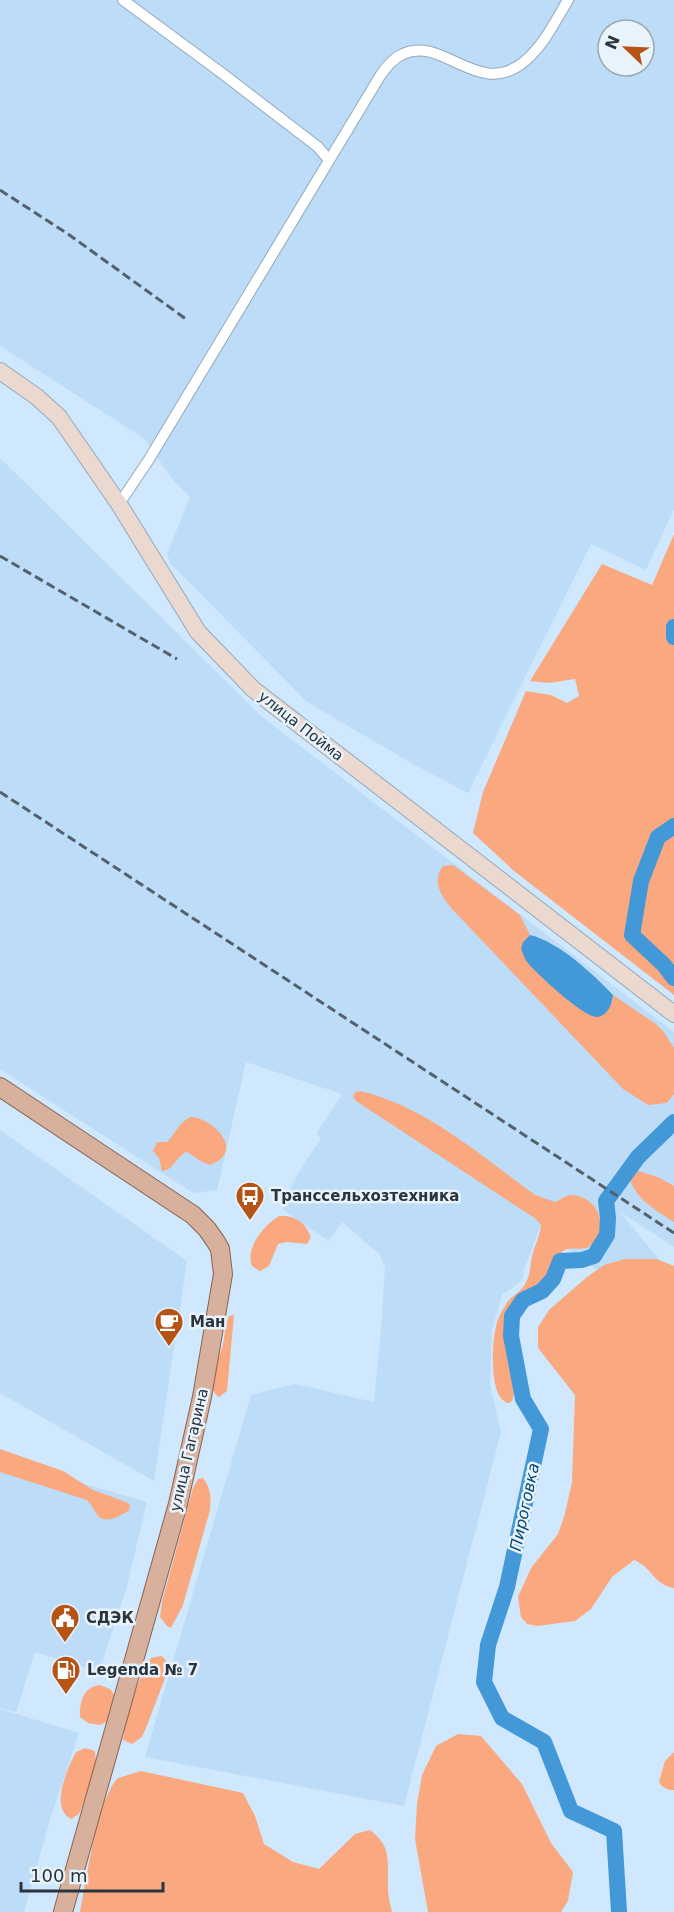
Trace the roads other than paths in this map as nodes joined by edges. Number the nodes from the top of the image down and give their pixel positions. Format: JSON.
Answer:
{"nodes":[{"id":1,"x":123,"y":0,"type":"edge"},
{"id":2,"x":568,"y":0,"type":"edge"},
{"id":3,"x":329,"y":160,"type":"junction"},
{"id":4,"x":0,"y":371,"type":"edge"},
{"id":5,"x":119,"y":504,"type":"junction"},
{"id":6,"x":674,"y":1014,"type":"edge"},
{"id":7,"x":0,"y":1087,"type":"edge"},
{"id":8,"x":63,"y":1912,"type":"edge"}],
"edges":[{"from":1,"to":3,"type":"street"},
{"from":2,"to":3,"type":"street"},
{"from":3,"to":5,"type":"street"},
{"from":4,"to":5,"type":"main road","name":"улица Пойма"},
{"from":5,"to":6,"type":"main road","name":"улица Пойма"},
{"from":7,"to":8,"type":"main road","name":"улица Гагарина"}]}
